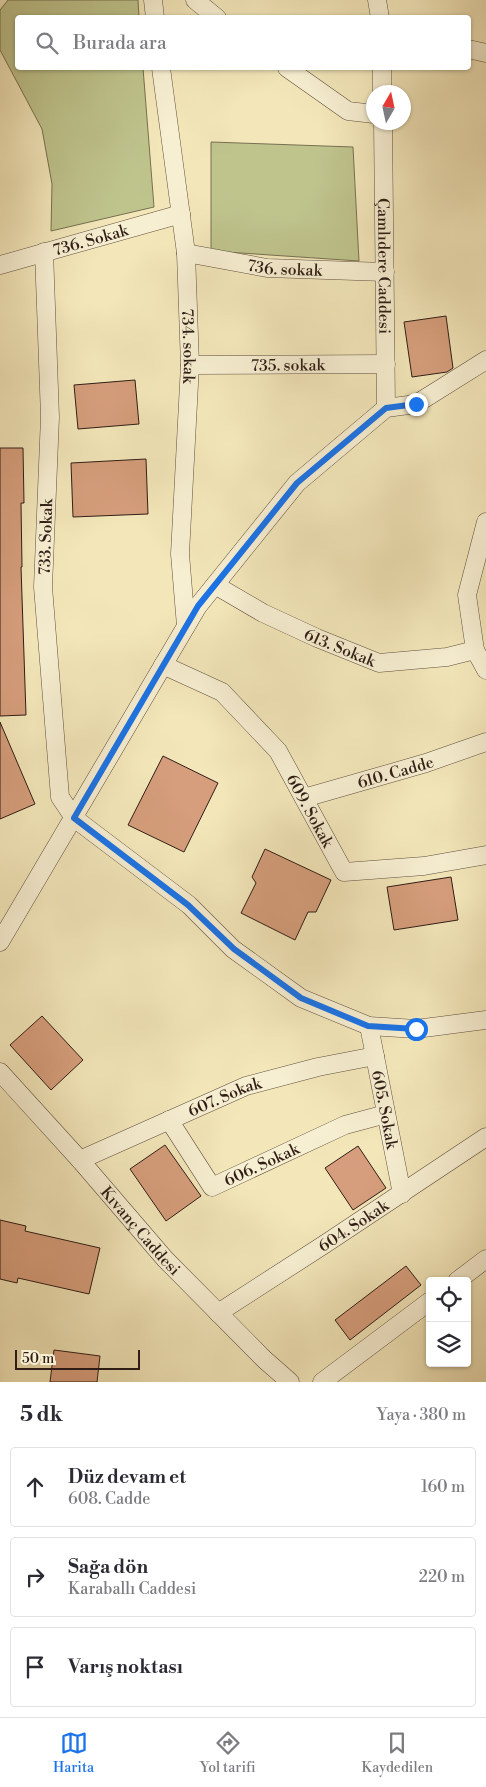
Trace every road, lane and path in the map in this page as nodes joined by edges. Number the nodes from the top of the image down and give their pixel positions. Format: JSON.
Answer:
{"nodes":[{"id":1,"x":153,"y":0,"type":"edge"},
{"id":2,"x":195,"y":0,"type":"edge"},
{"id":3,"x":377,"y":0,"type":"edge"},
{"id":4,"x":155,"y":15,"type":"edge"},
{"id":5,"x":213,"y":15,"type":"edge"},
{"id":6,"x":380,"y":15,"type":"edge"},
{"id":7,"x":471,"y":50,"type":"edge"},
{"id":8,"x":486,"y":53,"type":"edge"},
{"id":9,"x":162,"y":70,"type":"edge"},
{"id":10,"x":289,"y":70,"type":"edge"},
{"id":11,"x":382,"y":70,"type":"edge"},
{"id":12,"x":382,"y":85,"type":"edge"},
{"id":13,"x":366,"y":113,"type":"edge"},
{"id":14,"x":383,"y":130,"type":"edge"},
{"id":15,"x":181,"y":214,"type":"junction"},
{"id":16,"x":44,"y":252,"type":"junction"},
{"id":17,"x":186,"y":253,"type":"junction"},
{"id":18,"x":0,"y":265,"type":"edge"},
{"id":19,"x":385,"y":272,"type":"junction"},
{"id":20,"x":486,"y":360,"type":"edge"},
{"id":21,"x":386,"y":364,"type":"junction"},
{"id":22,"x":190,"y":365,"type":"junction"},
{"id":23,"x":386,"y":408,"type":"junction"},
{"id":24,"x":486,"y":522,"type":"edge"},
{"id":25,"x":215,"y":585,"type":"junction"},
{"id":26,"x":186,"y":626,"type":"junction"},
{"id":27,"x":475,"y":650,"type":"junction"},
{"id":28,"x":163,"y":665,"type":"junction"},
{"id":29,"x":486,"y":670,"type":"edge"},
{"id":30,"x":486,"y":742,"type":"edge"},
{"id":31,"x":304,"y":798,"type":"junction"},
{"id":32,"x":74,"y":818,"type":"junction"},
{"id":33,"x":486,"y":855,"type":"edge"},
{"id":34,"x":2,"y":930,"type":"edge"},
{"id":35,"x":486,"y":1020,"type":"edge"},
{"id":36,"x":368,"y":1026,"type":"junction"},
{"id":37,"x":375,"y":1056,"type":"junction"},
{"id":38,"x":0,"y":1072,"type":"edge"},
{"id":39,"x":386,"y":1114,"type":"junction"},
{"id":40,"x":169,"y":1120,"type":"junction"},
{"id":41,"x":486,"y":1137,"type":"edge"},
{"id":42,"x":80,"y":1160,"type":"junction"},
{"id":43,"x":402,"y":1194,"type":"junction"},
{"id":44,"x":486,"y":1259,"type":"edge"},
{"id":45,"x":462,"y":1277,"type":"edge"},
{"id":46,"x":426,"y":1304,"type":"edge"},
{"id":47,"x":218,"y":1312,"type":"junction"},
{"id":48,"x":290,"y":1382,"type":"edge"},
{"id":49,"x":322,"y":1382,"type":"edge"}],
"edges":[{"from":1,"to":4,"type":"street"},
{"from":2,"to":5,"type":"street"},
{"from":3,"to":6,"type":"street"},
{"from":7,"to":8,"type":"street"},
{"from":9,"to":15,"type":"street","name":"734. sokak"},
{"from":10,"to":13,"type":"street"},
{"from":11,"to":12,"type":"street"},
{"from":14,"to":19,"type":"street","name":"Çamlıdere Caddesi"},
{"from":15,"to":16,"type":"street","name":"736. Sokak"},
{"from":15,"to":17,"type":"street","name":"734. sokak"},
{"from":16,"to":18,"type":"street","name":"736. Sokak"},
{"from":16,"to":32,"type":"street","name":"733. Sokak"},
{"from":17,"to":19,"type":"street","name":"736. sokak"},
{"from":17,"to":22,"type":"street","name":"734. sokak"},
{"from":19,"to":21,"type":"street","name":"Çamlıdere Caddesi"},
{"from":20,"to":23,"type":"street"},
{"from":21,"to":22,"type":"street","name":"735. sokak"},
{"from":21,"to":23,"type":"street","name":"Çamlıdere Caddesi"},
{"from":22,"to":26,"type":"street","name":"734. sokak"},
{"from":23,"to":25,"type":"street"},
{"from":24,"to":27,"type":"street"},
{"from":25,"to":26,"type":"street"},
{"from":25,"to":27,"type":"street","name":"613. Sokak"},
{"from":26,"to":28,"type":"street"},
{"from":27,"to":29,"type":"street"},
{"from":28,"to":31,"type":"street","name":"609. Sokak"},
{"from":28,"to":32,"type":"street"},
{"from":30,"to":31,"type":"street","name":"610. Cadde"},
{"from":31,"to":33,"type":"street","name":"609. Sokak"},
{"from":32,"to":34,"type":"street"},
{"from":32,"to":36,"type":"street","name":"733. Sokak"},
{"from":35,"to":36,"type":"street","name":"733. Sokak"},
{"from":36,"to":37,"type":"street","name":"605. Sokak"},
{"from":37,"to":39,"type":"street","name":"605. Sokak"},
{"from":37,"to":40,"type":"street","name":"607. Sokak"},
{"from":38,"to":42,"type":"street","name":"Kıvanç Caddesi"},
{"from":39,"to":40,"type":"street","name":"606. Sokak"},
{"from":39,"to":43,"type":"street","name":"605. Sokak"},
{"from":40,"to":42,"type":"street","name":"607. Sokak"},
{"from":41,"to":43,"type":"street","name":"604. Sokak"},
{"from":42,"to":47,"type":"street","name":"Kıvanç Caddesi"},
{"from":43,"to":47,"type":"street","name":"604. Sokak"},
{"from":44,"to":45,"type":"street"},
{"from":46,"to":49,"type":"street"},
{"from":47,"to":48,"type":"street","name":"Kıvanç Caddesi"}]}
